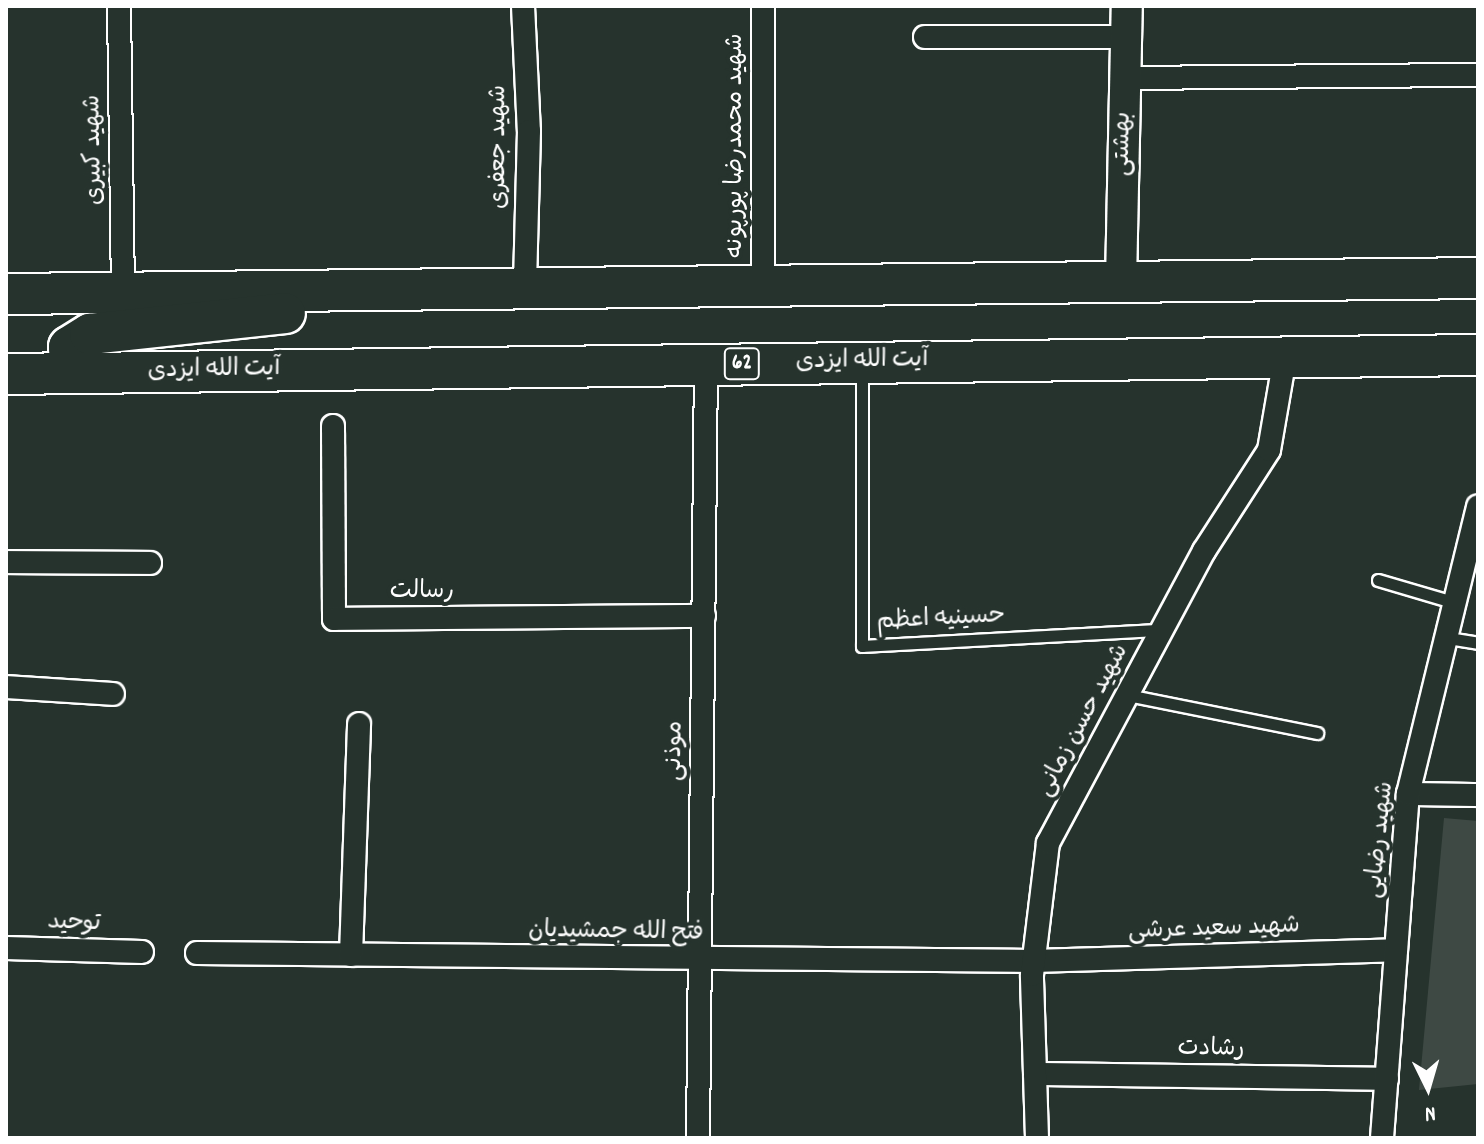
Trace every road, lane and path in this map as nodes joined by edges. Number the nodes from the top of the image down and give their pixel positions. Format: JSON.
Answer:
{"nodes":[{"id":1,"x":119,"y":6,"type":"edge"},
{"id":2,"x":523,"y":6,"type":"edge"},
{"id":3,"x":763,"y":6,"type":"edge"},
{"id":4,"x":1127,"y":6,"type":"edge"},
{"id":5,"x":925,"y":37,"type":"dead end"},
{"id":6,"x":1126,"y":37,"type":"junction"},
{"id":7,"x":1478,"y":75,"type":"edge"},
{"id":8,"x":1125,"y":78,"type":"junction"},
{"id":9,"x":1478,"y":278,"type":"edge"},
{"id":10,"x":1121,"y":282,"type":"junction"},
{"id":11,"x":763,"y":286,"type":"junction"},
{"id":12,"x":525,"y":288,"type":"junction"},
{"id":13,"x":350,"y":291,"type":"junction"},
{"id":14,"x":123,"y":293,"type":"junction"},
{"id":15,"x":7,"y":305,"type":"edge"},
{"id":16,"x":1478,"y":355,"type":"edge"},
{"id":17,"x":1285,"y":357,"type":"junction"},
{"id":18,"x":862,"y":362,"type":"junction"},
{"id":19,"x":706,"y":365,"type":"junction"},
{"id":20,"x":70,"y":373,"type":"junction"},
{"id":21,"x":6,"y":374,"type":"edge"},
{"id":22,"x":333,"y":426,"type":"dead end"},
{"id":23,"x":1478,"y":506,"type":"edge"},
{"id":24,"x":6,"y":562,"type":"edge"},
{"id":25,"x":150,"y":563,"type":"dead end"},
{"id":26,"x":1378,"y":580,"type":"dead end"},
{"id":27,"x":1456,"y":603,"type":"junction"},
{"id":28,"x":704,"y":616,"type":"junction"},
{"id":29,"x":1162,"y":630,"type":"junction"},
{"id":30,"x":1448,"y":638,"type":"junction"},
{"id":31,"x":1478,"y":643,"type":"edge"},
{"id":32,"x":6,"y":687,"type":"edge"},
{"id":33,"x":113,"y":694,"type":"dead end"},
{"id":34,"x":1127,"y":695,"type":"junction"},
{"id":35,"x":359,"y":724,"type":"dead end"},
{"id":36,"x":1317,"y":733,"type":"dead end"},
{"id":37,"x":1408,"y":794,"type":"junction"},
{"id":38,"x":1478,"y":795,"type":"edge"},
{"id":39,"x":6,"y":948,"type":"edge"},
{"id":40,"x":1396,"y":950,"type":"junction"},
{"id":41,"x":142,"y":952,"type":"dead end"},
{"id":42,"x":197,"y":953,"type":"dead end"},
{"id":43,"x":351,"y":955,"type":"junction"},
{"id":44,"x":700,"y":961,"type":"junction"},
{"id":45,"x":1033,"y":961,"type":"junction"},
{"id":46,"x":1035,"y":1074,"type":"junction"},
{"id":47,"x":1387,"y":1079,"type":"junction"},
{"id":48,"x":698,"y":1138,"type":"edge"},
{"id":49,"x":1037,"y":1138,"type":"edge"},
{"id":50,"x":1382,"y":1138,"type":"edge"}],
"edges":[{"from":1,"to":14,"type":"street","name":"شهید کبیری"},
{"from":2,"to":12,"type":"street","name":"شهید جعفری"},
{"from":3,"to":11,"type":"street","name":"شهید محمدرضا پورپونه"},
{"from":4,"to":6,"type":"street","name":"بهشتی"},
{"from":5,"to":6,"type":"street"},
{"from":6,"to":8,"type":"street","name":"بهشتی"},
{"from":7,"to":8,"type":"street"},
{"from":8,"to":10,"type":"street","name":"بهشتی"},
{"from":9,"to":10,"type":"highway"},
{"from":10,"to":11,"type":"highway"},
{"from":11,"to":12,"type":"highway"},
{"from":12,"to":13,"type":"highway"},
{"from":13,"to":14,"type":"highway"},
{"from":13,"to":20,"type":"highway"},
{"from":14,"to":15,"type":"highway"},
{"from":16,"to":17,"type":"highway","name":"آیت الله ایزدی","number":"62"},
{"from":17,"to":18,"type":"highway","name":"آیت الله ایزدی","number":"62"},
{"from":17,"to":29,"type":"street","name":"شهید حسن زمانی"},
{"from":18,"to":19,"type":"highway","name":"آیت الله ایزدی","number":"62"},
{"from":18,"to":29,"type":"lane","name":"حسینیه اعظم"},
{"from":19,"to":20,"type":"highway","name":"آیت الله ایزدی","number":"62"},
{"from":19,"to":28,"type":"street","name":"موذنی"},
{"from":20,"to":21,"type":"highway","name":"آیت الله ایزدی","number":"62"},
{"from":22,"to":28,"type":"street","name":"رسالت"},
{"from":23,"to":27,"type":"street","name":"شهید رضایی"},
{"from":24,"to":25,"type":"street"},
{"from":26,"to":27,"type":"lane"},
{"from":27,"to":30,"type":"street","name":"شهید رضایی"},
{"from":28,"to":44,"type":"street","name":"موذنی"},
{"from":29,"to":34,"type":"street","name":"شهید حسن زمانی"},
{"from":30,"to":31,"type":"lane"},
{"from":30,"to":37,"type":"street","name":"شهید رضایی"},
{"from":32,"to":33,"type":"street"},
{"from":34,"to":36,"type":"lane"},
{"from":34,"to":45,"type":"street","name":"شهید حسن زمانی"},
{"from":35,"to":43,"type":"street"},
{"from":37,"to":38,"type":"street"},
{"from":37,"to":40,"type":"street","name":"شهید رضایی"},
{"from":39,"to":41,"type":"street","name":"توحید"},
{"from":40,"to":45,"type":"street","name":"شهید سعید عرشی"},
{"from":40,"to":47,"type":"street","name":"شهید رضایی"},
{"from":42,"to":43,"type":"street","name":"فتح الله جمشیدیان"},
{"from":43,"to":44,"type":"street","name":"فتح الله جمشیدیان"},
{"from":44,"to":45,"type":"street","name":"فتح الله جمشیدیان"},
{"from":44,"to":48,"type":"street","name":"موذنی"},
{"from":45,"to":46,"type":"street","name":"شهید حسن زمانی"},
{"from":46,"to":47,"type":"street","name":"رشادت"},
{"from":46,"to":49,"type":"street","name":"شهید حسن زمانی"},
{"from":47,"to":50,"type":"street","name":"شهید رضایی"}]}
